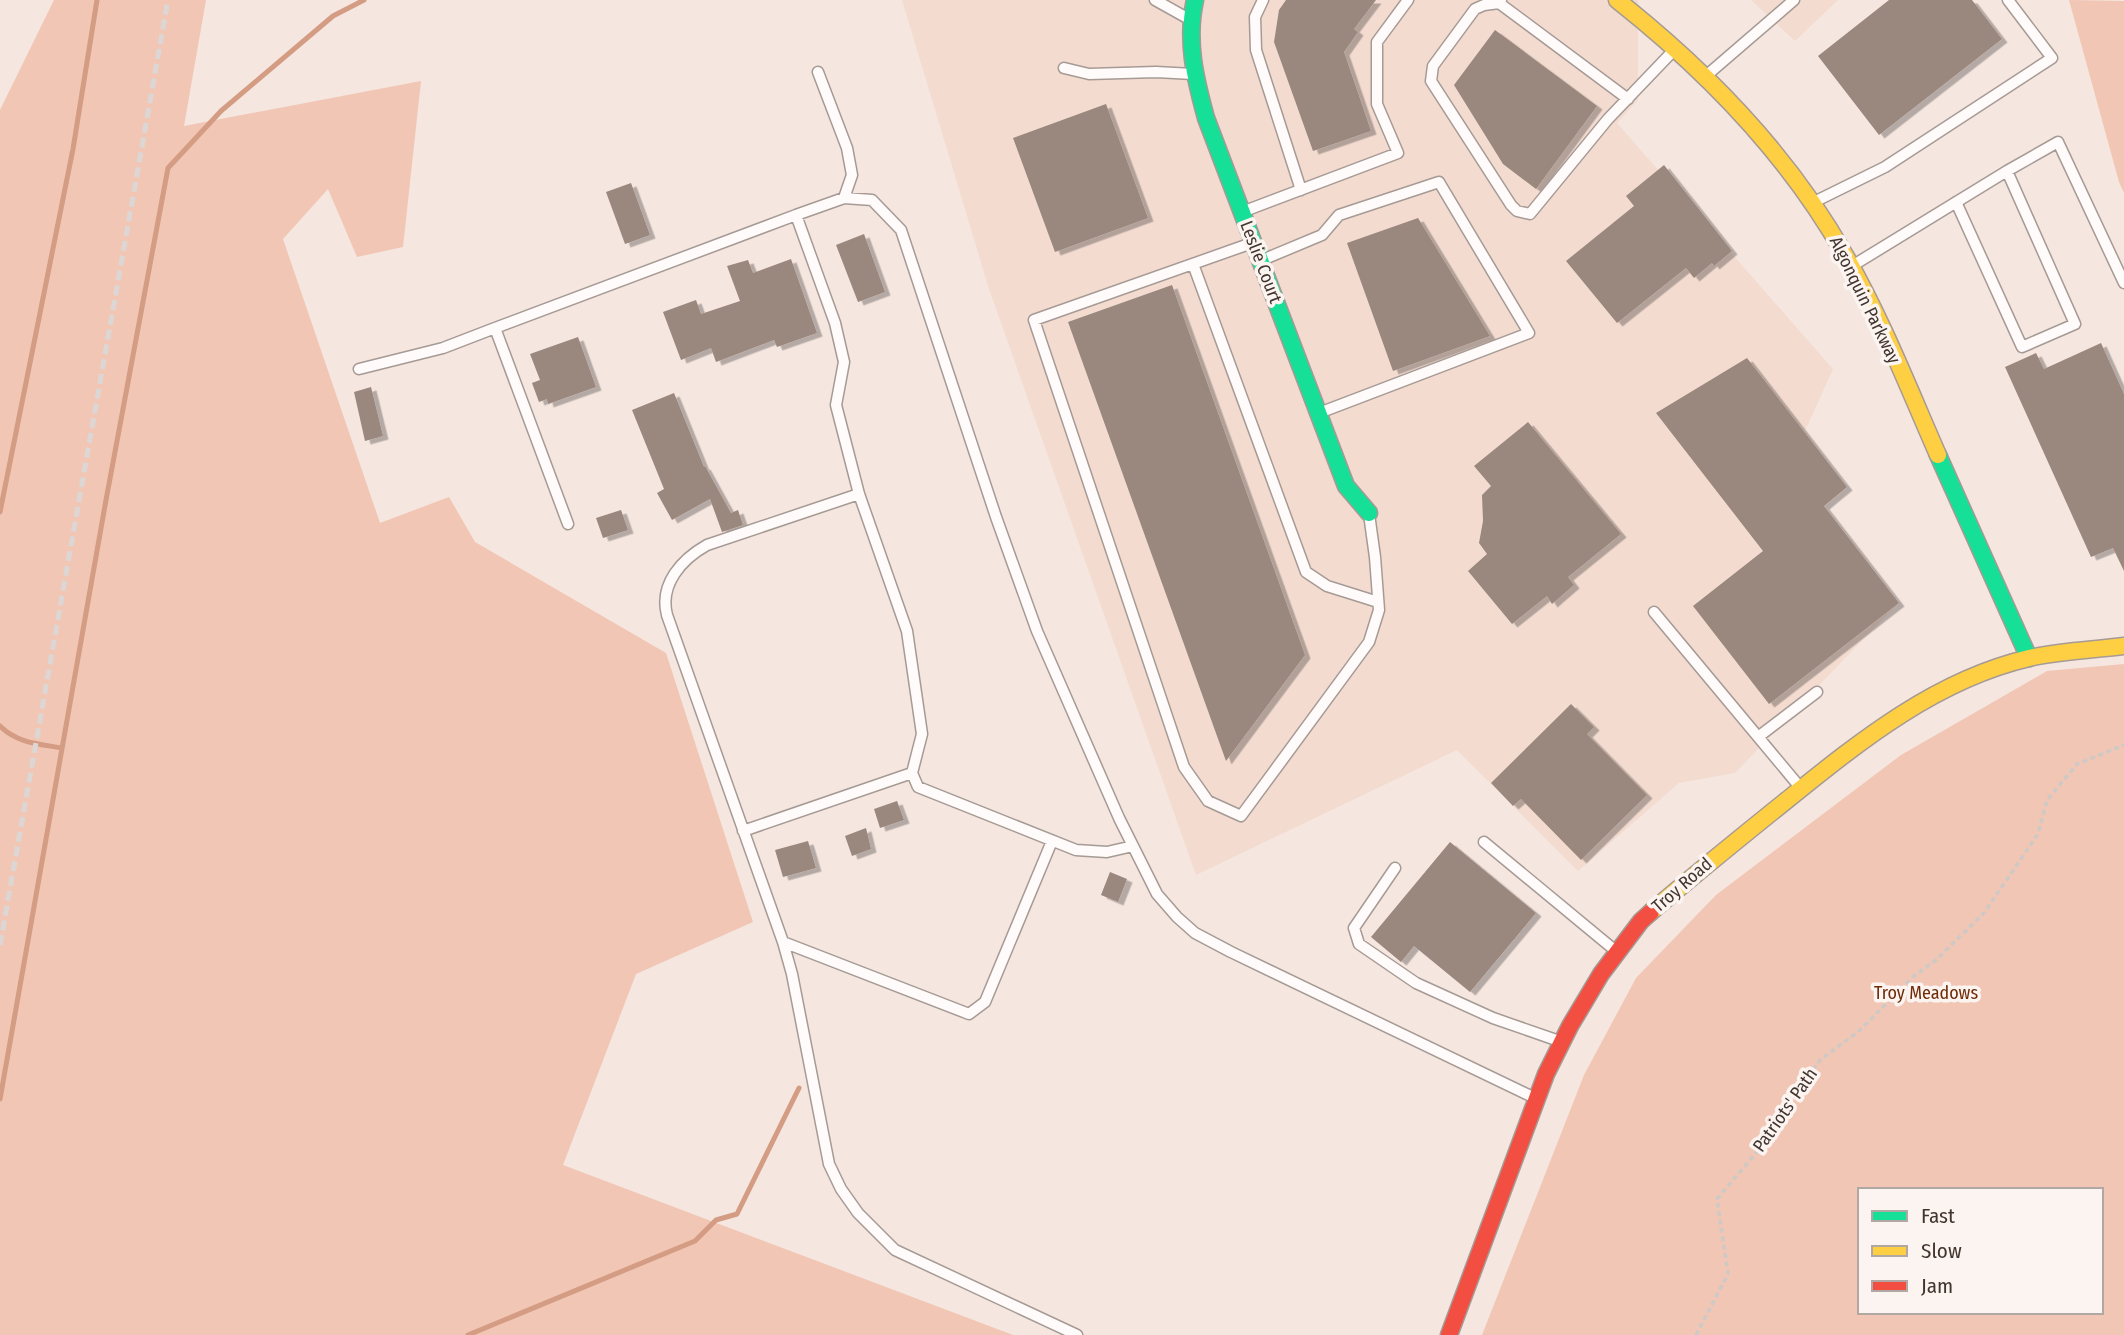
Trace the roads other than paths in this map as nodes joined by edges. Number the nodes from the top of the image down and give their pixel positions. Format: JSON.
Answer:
{"nodes":[{"id":1,"x":1156,"y":0,"type":"edge"},
{"id":2,"x":1195,"y":0,"type":"edge"},
{"id":3,"x":1263,"y":0,"type":"edge"},
{"id":4,"x":1408,"y":0,"type":"edge"},
{"id":5,"x":1794,"y":0,"type":"edge"},
{"id":6,"x":2008,"y":0,"type":"edge"},
{"id":7,"x":1500,"y":1,"type":"edge"},
{"id":8,"x":1628,"y":3,"type":"edge"},
{"id":9,"x":1189,"y":19,"type":"junction"},
{"id":10,"x":1676,"y":48,"type":"junction"},
{"id":11,"x":1064,"y":68,"type":"dead end"},
{"id":12,"x":818,"y":72,"type":"dead end"},
{"id":13,"x":1194,"y":74,"type":"junction"},
{"id":14,"x":1706,"y":75,"type":"junction"},
{"id":15,"x":1628,"y":99,"type":"junction"},
{"id":16,"x":2007,"y":171,"type":"junction"},
{"id":17,"x":1301,"y":190,"type":"junction"},
{"id":18,"x":844,"y":198,"type":"junction"},
{"id":19,"x":1956,"y":202,"type":"junction"},
{"id":20,"x":1813,"y":203,"type":"junction"},
{"id":21,"x":1242,"y":213,"type":"junction"},
{"id":22,"x":796,"y":215,"type":"junction"},
{"id":23,"x":1253,"y":243,"type":"junction"},
{"id":24,"x":1260,"y":261,"type":"junction"},
{"id":25,"x":1193,"y":264,"type":"junction"},
{"id":26,"x":1852,"y":266,"type":"junction"},
{"id":27,"x":2124,"y":283,"type":"edge"},
{"id":28,"x":495,"y":328,"type":"junction"},
{"id":29,"x":359,"y":369,"type":"dead end"},
{"id":30,"x":1318,"y":413,"type":"junction"},
{"id":31,"x":859,"y":494,"type":"junction"},
{"id":32,"x":1369,"y":513,"type":"joint"},
{"id":33,"x":568,"y":524,"type":"dead end"},
{"id":34,"x":1378,"y":602,"type":"junction"},
{"id":35,"x":1654,"y":612,"type":"dead end"},
{"id":36,"x":2124,"y":646,"type":"edge"},
{"id":37,"x":2029,"y":658,"type":"junction"},
{"id":38,"x":1817,"y":692,"type":"dead end"},
{"id":39,"x":1758,"y":737,"type":"junction"},
{"id":40,"x":912,"y":773,"type":"junction"},
{"id":41,"x":1801,"y":789,"type":"junction"},
{"id":42,"x":743,"y":831,"type":"junction"},
{"id":43,"x":1052,"y":841,"type":"junction"},
{"id":44,"x":1484,"y":842,"type":"dead end"},
{"id":45,"x":1133,"y":846,"type":"junction"},
{"id":46,"x":1395,"y":868,"type":"dead end"},
{"id":47,"x":783,"y":942,"type":"junction"},
{"id":48,"x":1618,"y":953,"type":"junction"},
{"id":49,"x":1562,"y":1042,"type":"junction"},
{"id":50,"x":1537,"y":1099,"type":"junction"},
{"id":51,"x":1077,"y":1335,"type":"edge"},
{"id":52,"x":1449,"y":1335,"type":"edge"}],
"edges":[{"from":1,"to":9,"type":"lane"},
{"from":2,"to":9,"type":"street","name":"Leslie Court"},
{"from":3,"to":17,"type":"lane"},
{"from":4,"to":17,"type":"lane"},
{"from":5,"to":14,"type":"lane"},
{"from":6,"to":20,"type":"lane"},
{"from":7,"to":15,"type":"lane"},
{"from":7,"to":15,"type":"lane"},
{"from":8,"to":10,"type":"street","name":"Algonquin Parkway"},
{"from":9,"to":13,"type":"street","name":"Leslie Court"},
{"from":10,"to":14,"type":"street","name":"Algonquin Parkway"},
{"from":10,"to":15,"type":"lane"},
{"from":11,"to":13,"type":"lane"},
{"from":12,"to":18,"type":"lane"},
{"from":13,"to":21,"type":"street","name":"Leslie Court"},
{"from":14,"to":20,"type":"street","name":"Algonquin Parkway"},
{"from":16,"to":19,"type":"lane"},
{"from":16,"to":19,"type":"lane"},
{"from":16,"to":27,"type":"lane"},
{"from":17,"to":21,"type":"lane"},
{"from":18,"to":22,"type":"lane"},
{"from":18,"to":45,"type":"lane"},
{"from":19,"to":26,"type":"lane"},
{"from":20,"to":26,"type":"street","name":"Algonquin Parkway"},
{"from":21,"to":23,"type":"street","name":"Leslie Court"},
{"from":22,"to":28,"type":"lane"},
{"from":22,"to":31,"type":"lane"},
{"from":23,"to":24,"type":"street","name":"Leslie Court"},
{"from":23,"to":25,"type":"lane"},
{"from":24,"to":30,"type":"street","name":"Leslie Court"},
{"from":24,"to":30,"type":"lane"},
{"from":25,"to":34,"type":"lane"},
{"from":25,"to":34,"type":"lane"},
{"from":26,"to":37,"type":"street","name":"Algonquin Parkway"},
{"from":28,"to":29,"type":"lane"},
{"from":28,"to":33,"type":"lane"},
{"from":30,"to":32,"type":"street","name":"Leslie Court"},
{"from":31,"to":40,"type":"lane"},
{"from":31,"to":42,"type":"lane"},
{"from":32,"to":34,"type":"lane"},
{"from":35,"to":39,"type":"lane"},
{"from":36,"to":37,"type":"street","name":"Troy Road"},
{"from":37,"to":41,"type":"street","name":"Troy Road"},
{"from":38,"to":39,"type":"lane"},
{"from":39,"to":41,"type":"lane"},
{"from":40,"to":42,"type":"lane"},
{"from":40,"to":43,"type":"lane"},
{"from":41,"to":48,"type":"street","name":"Troy Road"},
{"from":42,"to":47,"type":"lane"},
{"from":43,"to":45,"type":"lane"},
{"from":43,"to":47,"type":"lane"},
{"from":44,"to":48,"type":"lane"},
{"from":45,"to":50,"type":"lane"},
{"from":46,"to":49,"type":"lane"},
{"from":47,"to":51,"type":"lane"},
{"from":48,"to":49,"type":"street","name":"Troy Road"},
{"from":49,"to":50,"type":"street","name":"Troy Road"},
{"from":50,"to":52,"type":"street","name":"Troy Road"}]}
